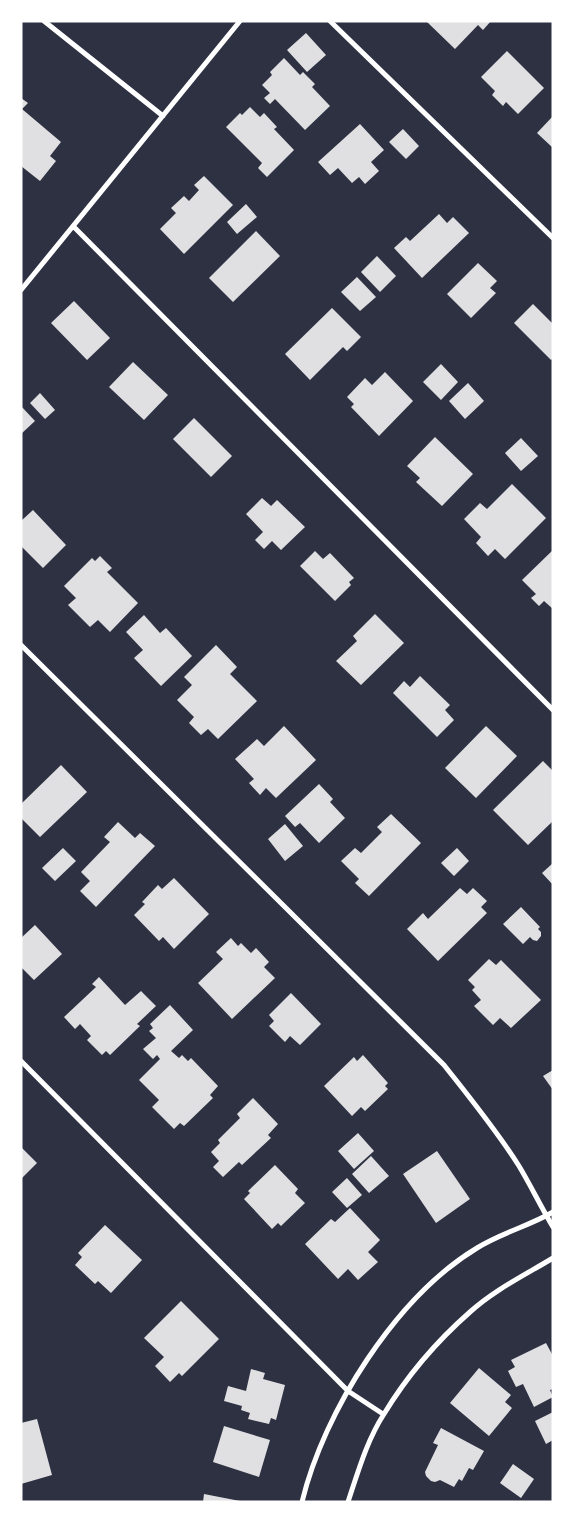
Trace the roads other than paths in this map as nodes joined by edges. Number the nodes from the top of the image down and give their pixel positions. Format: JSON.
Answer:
{"nodes":[{"id":1,"x":44,"y":21,"type":"edge"},
{"id":2,"x":240,"y":21,"type":"edge"},
{"id":3,"x":330,"y":21,"type":"edge"},
{"id":4,"x":163,"y":116,"type":"junction"},
{"id":5,"x":73,"y":226,"type":"junction"},
{"id":6,"x":553,"y":238,"type":"edge"},
{"id":7,"x":21,"y":290,"type":"edge"},
{"id":8,"x":21,"y":645,"type":"edge"},
{"id":9,"x":553,"y":710,"type":"edge"},
{"id":10,"x":21,"y":1061,"type":"edge"},
{"id":11,"x":553,"y":1212,"type":"edge"},
{"id":12,"x":547,"y":1216,"type":"junction"},
{"id":13,"x":553,"y":1227,"type":"edge"},
{"id":14,"x":553,"y":1258,"type":"edge"},
{"id":15,"x":348,"y":1391,"type":"junction"},
{"id":16,"x":383,"y":1414,"type":"junction"},
{"id":17,"x":302,"y":1502,"type":"edge"},
{"id":18,"x":348,"y":1502,"type":"edge"}],
"edges":[{"from":1,"to":4,"type":"street"},
{"from":2,"to":4,"type":"street"},
{"from":3,"to":6,"type":"street"},
{"from":4,"to":5,"type":"street"},
{"from":5,"to":7,"type":"street"},
{"from":5,"to":9,"type":"street"},
{"from":8,"to":12,"type":"street"},
{"from":10,"to":15,"type":"street"},
{"from":11,"to":12,"type":"street"},
{"from":12,"to":13,"type":"street"},
{"from":12,"to":15,"type":"street"},
{"from":14,"to":16,"type":"street"},
{"from":15,"to":16,"type":"street"},
{"from":15,"to":17,"type":"street"},
{"from":16,"to":18,"type":"street"}]}
